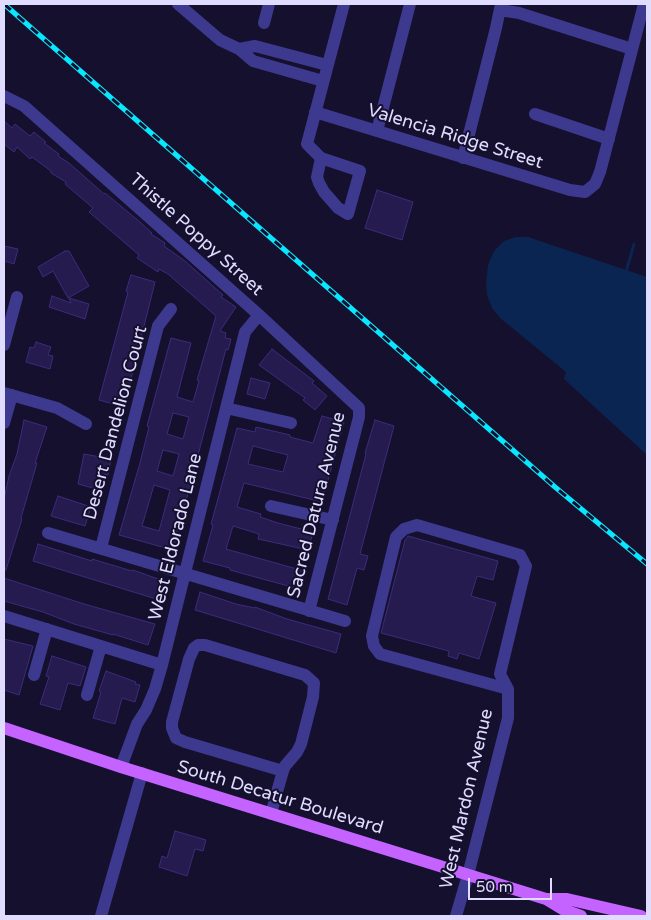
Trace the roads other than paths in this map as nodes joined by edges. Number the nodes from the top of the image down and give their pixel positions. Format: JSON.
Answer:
{"nodes":[{"id":1,"x":178,"y":4,"type":"edge"},
{"id":2,"x":269,"y":4,"type":"edge"},
{"id":3,"x":344,"y":4,"type":"edge"},
{"id":4,"x":410,"y":4,"type":"edge"},
{"id":5,"x":644,"y":4,"type":"edge"},
{"id":6,"x":500,"y":7,"type":"edge"},
{"id":7,"x":264,"y":23,"type":"dead end"},
{"id":8,"x":239,"y":49,"type":"junction"},
{"id":9,"x":632,"y":49,"type":"junction"},
{"id":10,"x":278,"y":53,"type":"junction"},
{"id":11,"x":328,"y":65,"type":"junction"},
{"id":12,"x":275,"y":67,"type":"junction"},
{"id":13,"x":323,"y":81,"type":"junction"},
{"id":14,"x":4,"y":96,"type":"edge"},
{"id":15,"x":315,"y":112,"type":"junction"},
{"id":16,"x":535,"y":114,"type":"dead end"},
{"id":17,"x":377,"y":131,"type":"junction"},
{"id":18,"x":608,"y":139,"type":"junction"},
{"id":19,"x":321,"y":158,"type":"dead end"},
{"id":20,"x":463,"y":158,"type":"junction"},
{"id":21,"x":17,"y":297,"type":"dead end"},
{"id":22,"x":171,"y":309,"type":"dead end"},
{"id":23,"x":259,"y":315,"type":"junction"},
{"id":24,"x":4,"y":345,"type":"edge"},
{"id":25,"x":8,"y":394,"type":"edge"},
{"id":26,"x":226,"y":408,"type":"junction"},
{"id":27,"x":359,"y":408,"type":"joint"},
{"id":28,"x":4,"y":423,"type":"edge"},
{"id":29,"x":291,"y":423,"type":"dead end"},
{"id":30,"x":86,"y":424,"type":"dead end"},
{"id":31,"x":272,"y":506,"type":"dead end"},
{"id":32,"x":333,"y":520,"type":"junction"},
{"id":33,"x":48,"y":533,"type":"dead end"},
{"id":34,"x":101,"y":548,"type":"junction"},
{"id":35,"x":184,"y":574,"type":"junction"},
{"id":36,"x":309,"y":611,"type":"junction"},
{"id":37,"x":4,"y":616,"type":"edge"},
{"id":38,"x":345,"y":621,"type":"dead end"},
{"id":39,"x":47,"y":629,"type":"junction"},
{"id":40,"x":101,"y":646,"type":"junction"},
{"id":41,"x":162,"y":664,"type":"junction"},
{"id":42,"x":34,"y":675,"type":"dead end"},
{"id":43,"x":508,"y":689,"type":"junction"},
{"id":44,"x":87,"y":695,"type":"dead end"},
{"id":45,"x":4,"y":728,"type":"edge"},
{"id":46,"x":121,"y":767,"type":"junction"},
{"id":47,"x":283,"y":772,"type":"junction"},
{"id":48,"x":142,"y":773,"type":"junction"},
{"id":49,"x":271,"y":814,"type":"junction"},
{"id":50,"x":468,"y":875,"type":"junction"},
{"id":51,"x":546,"y":899,"type":"junction"},
{"id":52,"x":101,"y":916,"type":"edge"},
{"id":53,"x":456,"y":916,"type":"edge"},
{"id":54,"x":581,"y":916,"type":"edge"},
{"id":55,"x":641,"y":916,"type":"edge"}],
"edges":[{"from":1,"to":8,"type":"street"},
{"from":2,"to":7,"type":"street"},
{"from":3,"to":11,"type":"street"},
{"from":4,"to":17,"type":"street"},
{"from":5,"to":9,"type":"street"},
{"from":6,"to":9,"type":"street"},
{"from":6,"to":20,"type":"street"},
{"from":8,"to":10,"type":"street"},
{"from":8,"to":12,"type":"street"},
{"from":9,"to":18,"type":"street"},
{"from":10,"to":11,"type":"street"},
{"from":10,"to":12,"type":"street"},
{"from":11,"to":13,"type":"street"},
{"from":12,"to":13,"type":"street"},
{"from":13,"to":15,"type":"street"},
{"from":14,"to":23,"type":"street","name":"Thistle Poppy Street"},
{"from":15,"to":17,"type":"street","name":"Valencia Ridge Street"},
{"from":15,"to":19,"type":"street"},
{"from":16,"to":18,"type":"street"},
{"from":17,"to":20,"type":"street","name":"Valencia Ridge Street"},
{"from":18,"to":20,"type":"street","name":"Valencia Ridge Street"},
{"from":21,"to":24,"type":"street"},
{"from":22,"to":34,"type":"street","name":"Desert Dandelion Court"},
{"from":23,"to":26,"type":"street","name":"West Eldorado Lane"},
{"from":23,"to":27,"type":"street","name":"Thistle Poppy Street"},
{"from":25,"to":28,"type":"street"},
{"from":25,"to":30,"type":"street"},
{"from":26,"to":29,"type":"street"},
{"from":26,"to":35,"type":"street","name":"West Eldorado Lane"},
{"from":27,"to":32,"type":"street","name":"Sacred Datura Avenue"},
{"from":31,"to":32,"type":"street"},
{"from":32,"to":36,"type":"street","name":"Sacred Datura Avenue"},
{"from":33,"to":34,"type":"street"},
{"from":34,"to":35,"type":"street"},
{"from":35,"to":36,"type":"street"},
{"from":35,"to":41,"type":"street","name":"West Eldorado Lane"},
{"from":36,"to":38,"type":"street"},
{"from":37,"to":39,"type":"street"},
{"from":39,"to":40,"type":"street"},
{"from":39,"to":42,"type":"street"},
{"from":40,"to":41,"type":"street"},
{"from":40,"to":44,"type":"street"},
{"from":41,"to":46,"type":"street","name":"West Eldorado Lane"},
{"from":43,"to":43,"type":"street","name":"West Mardon Avenue"},
{"from":43,"to":50,"type":"street","name":"West Mardon Avenue"},
{"from":45,"to":46,"type":"main road","name":"South Decatur Boulevard"},
{"from":46,"to":48,"type":"main road","name":"South Decatur Boulevard"},
{"from":47,"to":47,"type":"street"},
{"from":47,"to":49,"type":"street"},
{"from":48,"to":49,"type":"main road","name":"South Decatur Boulevard"},
{"from":48,"to":52,"type":"street"},
{"from":49,"to":50,"type":"main road","name":"South Decatur Boulevard"},
{"from":50,"to":51,"type":"main road","name":"South Decatur Boulevard"},
{"from":50,"to":53,"type":"street","name":"West Mardon Avenue"},
{"from":51,"to":54,"type":"main road","name":"South Decatur Boulevard"},
{"from":51,"to":55,"type":"main road","name":"South Decatur Boulevard"}]}
